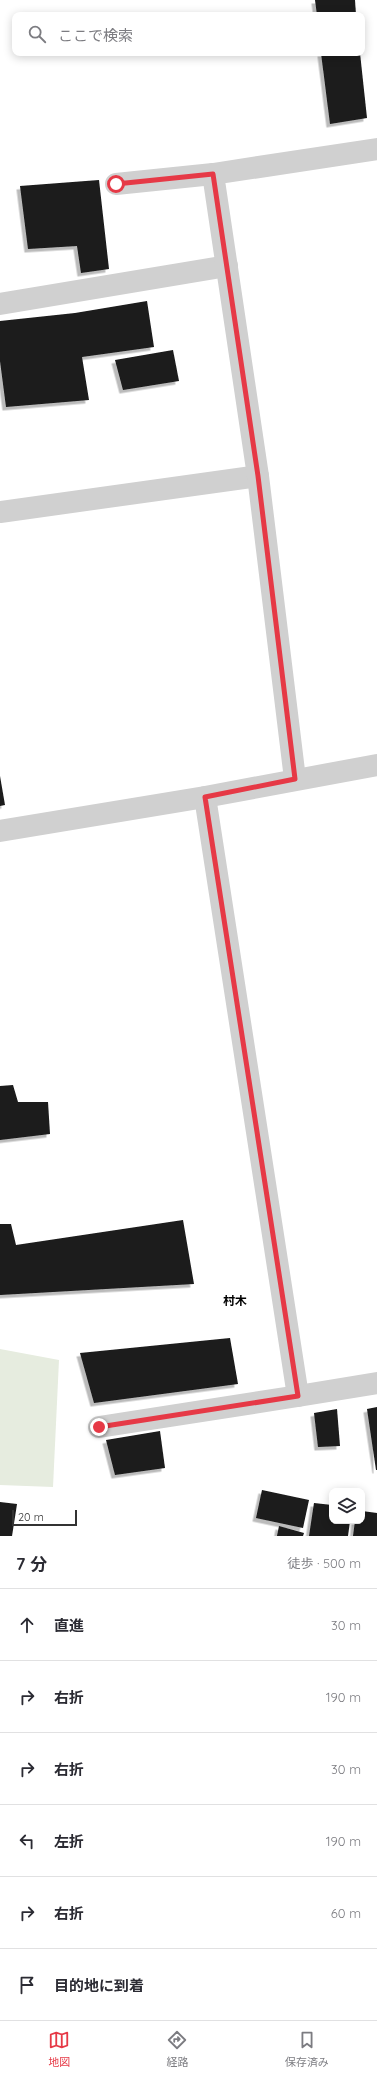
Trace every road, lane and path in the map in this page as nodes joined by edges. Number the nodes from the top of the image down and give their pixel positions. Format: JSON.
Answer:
{"nodes":[{"id":1,"x":377,"y":149,"type":"edge"},
{"id":2,"x":213,"y":174,"type":"junction"},
{"id":3,"x":116,"y":184,"type":"dead end"},
{"id":4,"x":227,"y":266,"type":"junction"},
{"id":5,"x":0,"y":304,"type":"edge"},
{"id":6,"x":258,"y":476,"type":"junction"},
{"id":7,"x":0,"y":512,"type":"edge"},
{"id":8,"x":377,"y":765,"type":"edge"},
{"id":9,"x":295,"y":779,"type":"junction"},
{"id":10,"x":205,"y":797,"type":"junction"},
{"id":11,"x":0,"y":831,"type":"edge"},
{"id":12,"x":377,"y":1383,"type":"edge"},
{"id":13,"x":298,"y":1396,"type":"junction"},
{"id":14,"x":99,"y":1427,"type":"dead end"}],
"edges":[{"from":1,"to":2,"type":"lane"},
{"from":2,"to":3,"type":"lane"},
{"from":2,"to":4,"type":"lane"},
{"from":4,"to":5,"type":"lane"},
{"from":4,"to":6,"type":"lane"},
{"from":6,"to":7,"type":"lane"},
{"from":6,"to":9,"type":"lane"},
{"from":8,"to":9,"type":"lane"},
{"from":9,"to":10,"type":"lane"},
{"from":10,"to":11,"type":"lane"},
{"from":10,"to":13,"type":"lane"},
{"from":12,"to":13,"type":"lane"},
{"from":13,"to":14,"type":"lane"}]}
